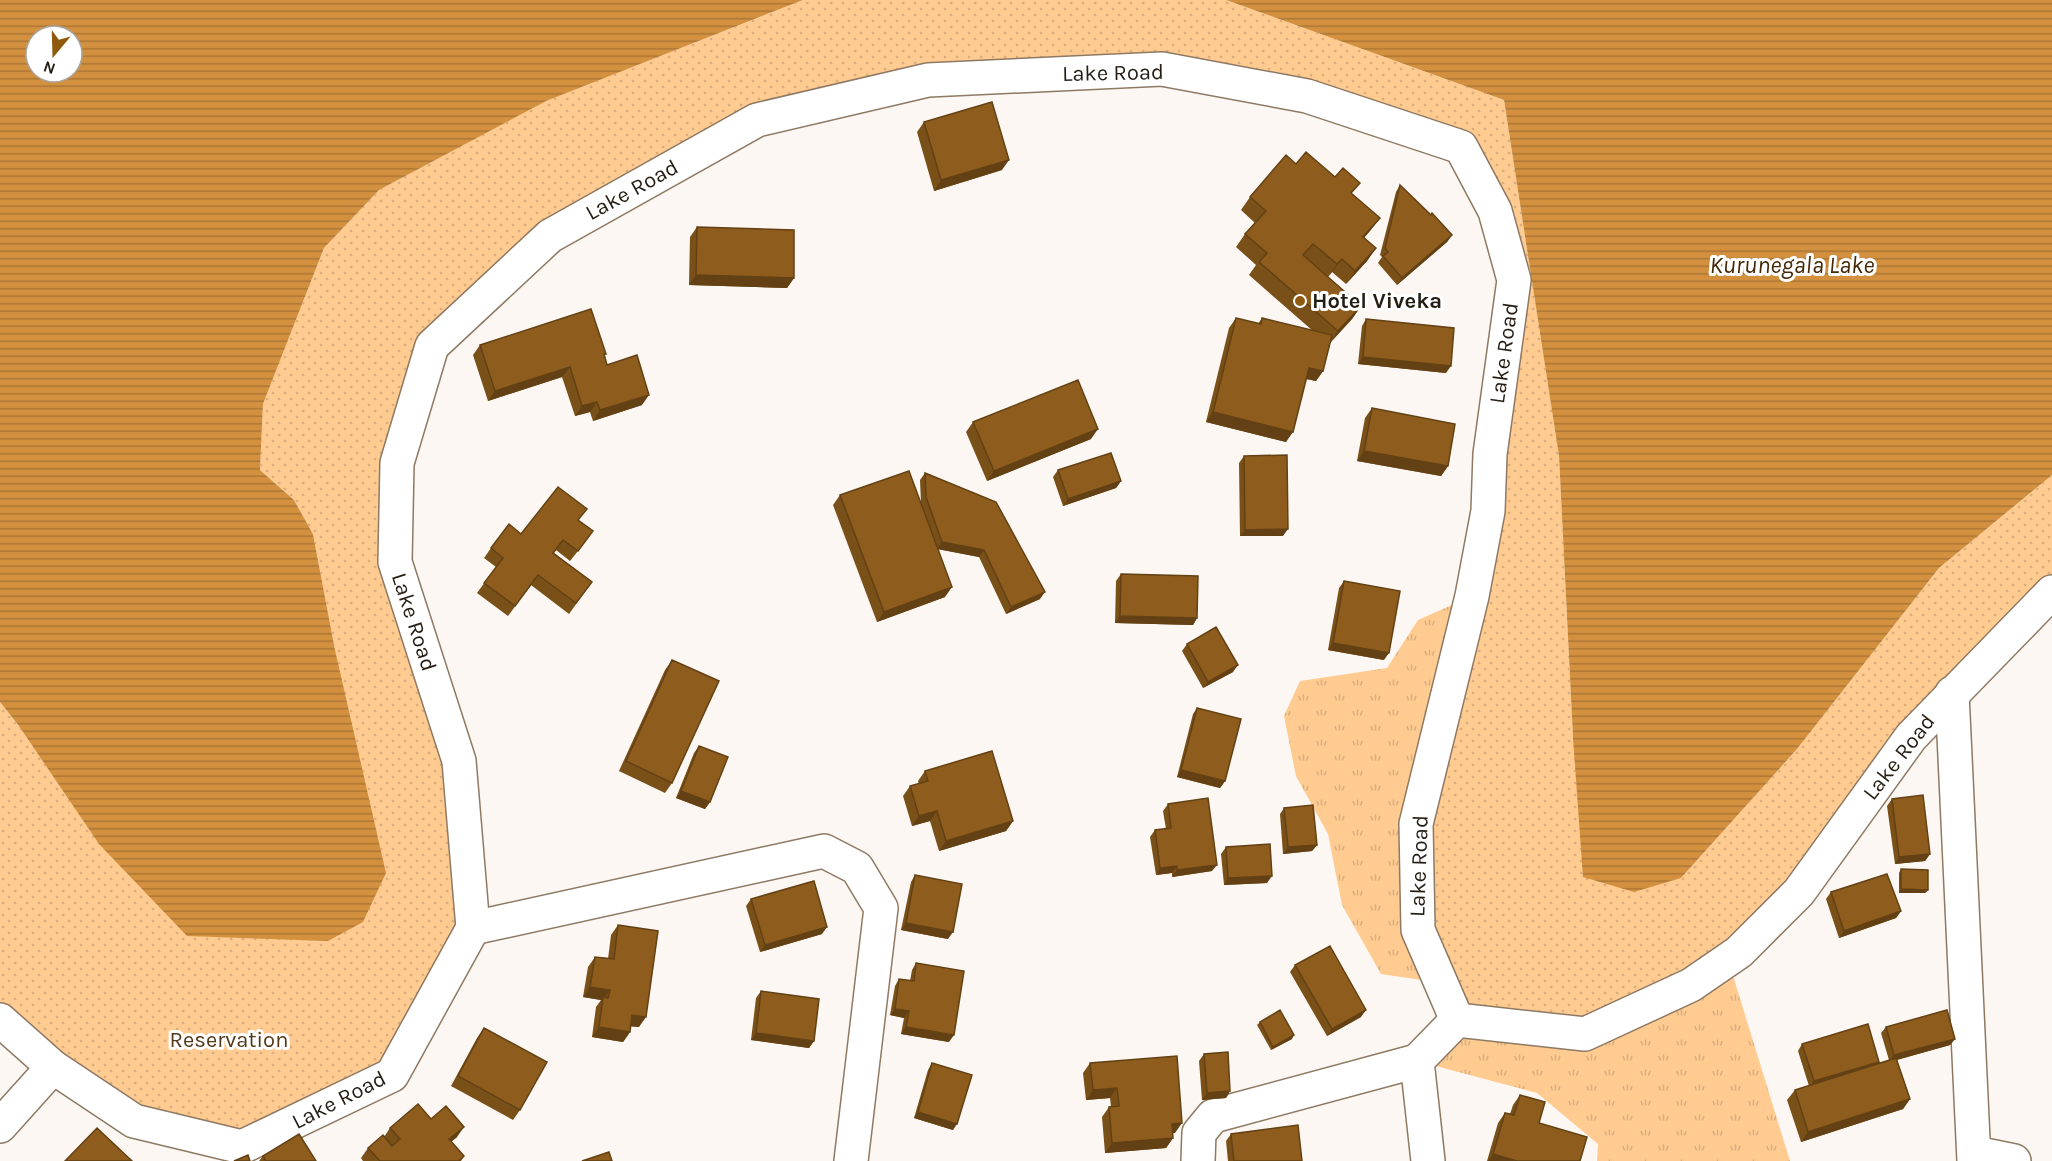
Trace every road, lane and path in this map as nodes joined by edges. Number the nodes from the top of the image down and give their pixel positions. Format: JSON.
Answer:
{"nodes":[{"id":1,"x":2052,"y":592,"type":"edge"},
{"id":2,"x":1952,"y":693,"type":"junction"},
{"id":3,"x":474,"y":928,"type":"junction"},
{"id":4,"x":0,"y":1020,"type":"edge"},
{"id":5,"x":1457,"y":1020,"type":"junction"},
{"id":6,"x":1417,"y":1060,"type":"junction"},
{"id":7,"x":53,"y":1067,"type":"junction"},
{"id":8,"x":0,"y":1126,"type":"edge"},
{"id":9,"x":233,"y":1154,"type":"edge"},
{"id":10,"x":1974,"y":1157,"type":"edge"},
{"id":11,"x":851,"y":1161,"type":"edge"},
{"id":12,"x":1198,"y":1161,"type":"edge"},
{"id":13,"x":1428,"y":1161,"type":"edge"},
{"id":14,"x":2014,"y":1161,"type":"edge"}],
"edges":[{"from":1,"to":2,"type":"main road","name":"Lake Road"},
{"from":2,"to":5,"type":"main road","name":"Lake Road"},
{"from":2,"to":10,"type":"main road"},
{"from":3,"to":5,"type":"main road","name":"Lake Road"},
{"from":3,"to":9,"type":"main road","name":"Lake Road"},
{"from":3,"to":11,"type":"main road"},
{"from":4,"to":7,"type":"main road","name":"Lake Road"},
{"from":5,"to":6,"type":"main road"},
{"from":6,"to":12,"type":"main road"},
{"from":6,"to":13,"type":"main road"},
{"from":7,"to":8,"type":"main road"},
{"from":7,"to":9,"type":"main road","name":"Lake Road"},
{"from":10,"to":14,"type":"main road"}]}
